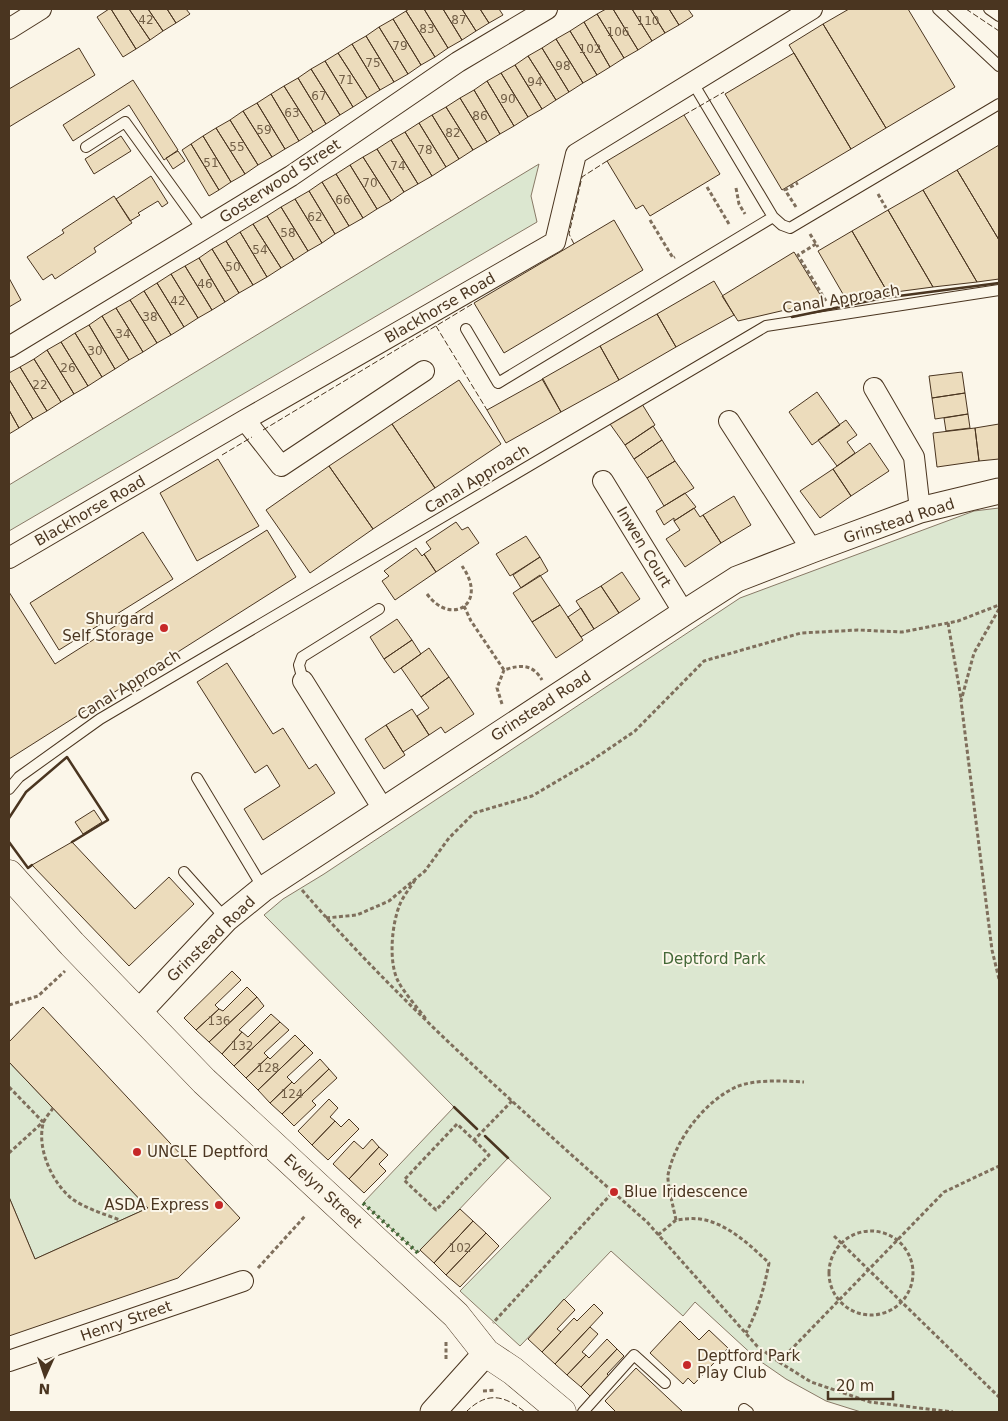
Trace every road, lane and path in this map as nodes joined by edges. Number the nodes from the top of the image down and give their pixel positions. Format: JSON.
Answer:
{"nodes":[{"id":1,"x":41,"y":9,"type":"edge"},
{"id":2,"x":547,"y":9,"type":"edge"},
{"id":3,"x":812,"y":9,"type":"edge"},
{"id":4,"x":938,"y":9,"type":"edge"},
{"id":5,"x":989,"y":9,"type":"edge"},
{"id":6,"x":999,"y":16,"type":"edge"},
{"id":7,"x":9,"y":29,"type":"edge"},
{"id":8,"x":999,"y":66,"type":"edge"},
{"id":9,"x":692,"y":83,"type":"junction"},
{"id":10,"x":999,"y":104,"type":"edge"},
{"id":11,"x":86,"y":147,"type":"dead end"},
{"id":12,"x":707,"y":187,"type":"dead end"},
{"id":13,"x":878,"y":194,"type":"dead end"},
{"id":14,"x":886,"y":208,"type":"dead end"},
{"id":15,"x":750,"y":212,"type":"dead end"},
{"id":16,"x":773,"y":217,"type":"junction"},
{"id":17,"x":650,"y":220,"type":"dead end"},
{"id":18,"x":729,"y":224,"type":"junction"},
{"id":19,"x":721,"y":229,"type":"dead end"},
{"id":20,"x":203,"y":230,"type":"junction"},
{"id":21,"x":816,"y":244,"type":"dead end"},
{"id":22,"x":681,"y":254,"type":"dead end"},
{"id":23,"x":999,"y":290,"type":"edge"},
{"id":24,"x":827,"y":304,"type":"dead end"},
{"id":25,"x":466,"y":329,"type":"dead end"},
{"id":26,"x":9,"y":347,"type":"edge"},
{"id":27,"x":424,"y":371,"type":"dead end"},
{"id":28,"x":874,"y":388,"type":"dead end"},
{"id":29,"x":245,"y":420,"type":"junction"},
{"id":30,"x":729,"y":421,"type":"dead end"},
{"id":31,"x":603,"y":481,"type":"dead end"},
{"id":32,"x":999,"y":491,"type":"edge"},
{"id":33,"x":920,"y":510,"type":"junction"},
{"id":34,"x":812,"y":550,"type":"junction"},
{"id":35,"x":9,"y":558,"type":"edge"},
{"id":36,"x":462,"y":566,"type":"dead end"},
{"id":37,"x":427,"y":594,"type":"dead end"},
{"id":38,"x":999,"y":605,"type":"edge"},
{"id":39,"x":464,"y":606,"type":"junction"},
{"id":40,"x":379,"y":609,"type":"dead end"},
{"id":41,"x":999,"y":609,"type":"edge"},
{"id":42,"x":684,"y":612,"type":"junction"},
{"id":43,"x":948,"y":623,"type":"junction"},
{"id":44,"x":504,"y":670,"type":"junction"},
{"id":45,"x":303,"y":681,"type":"joint"},
{"id":46,"x":552,"y":699,"type":"junction"},
{"id":47,"x":961,"y":701,"type":"junction"},
{"id":48,"x":513,"y":724,"type":"junction"},
{"id":49,"x":197,"y":778,"type":"dead end"},
{"id":50,"x":9,"y":789,"type":"edge"},
{"id":51,"x":383,"y":809,"type":"junction"},
{"id":52,"x":184,"y":872,"type":"dead end"},
{"id":53,"x":288,"y":872,"type":"junction"},
{"id":54,"x":9,"y":874,"type":"edge"},
{"id":55,"x":418,"y":876,"type":"junction"},
{"id":56,"x":263,"y":889,"type":"junction"},
{"id":57,"x":326,"y":918,"type":"junction"},
{"id":58,"x":226,"y":920,"type":"junction"},
{"id":59,"x":65,"y":971,"type":"dead end"},
{"id":60,"x":999,"y":979,"type":"edge"},
{"id":61,"x":9,"y":1005,"type":"edge"},
{"id":62,"x":138,"y":1013,"type":"junction"},
{"id":63,"x":434,"y":1029,"type":"junction"},
{"id":64,"x":804,"y":1082,"type":"dead end"},
{"id":65,"x":9,"y":1087,"type":"edge"},
{"id":66,"x":512,"y":1101,"type":"junction"},
{"id":67,"x":53,"y":1108,"type":"dead end"},
{"id":68,"x":43,"y":1122,"type":"junction"},
{"id":69,"x":474,"y":1140,"type":"junction"},
{"id":70,"x":9,"y":1153,"type":"edge"},
{"id":71,"x":999,"y":1161,"type":"edge"},
{"id":72,"x":998,"y":1167,"type":"edge"},
{"id":73,"x":612,"y":1193,"type":"junction"},
{"id":74,"x":306,"y":1216,"type":"dead end"},
{"id":75,"x":120,"y":1220,"type":"dead end"},
{"id":76,"x":676,"y":1220,"type":"junction"},
{"id":77,"x":658,"y":1235,"type":"junction"},
{"id":78,"x":834,"y":1236,"type":"dead end"},
{"id":79,"x":897,"y":1241,"type":"junction"},
{"id":80,"x":841,"y":1243,"type":"junction"},
{"id":81,"x":870,"y":1270,"type":"junction"},
{"id":82,"x":243,"y":1281,"type":"joint"},
{"id":83,"x":839,"y":1300,"type":"junction"},
{"id":84,"x":902,"y":1302,"type":"junction"},
{"id":85,"x":746,"y":1334,"type":"junction"},
{"id":86,"x":488,"y":1340,"type":"junction"},
{"id":87,"x":9,"y":1361,"type":"edge"},
{"id":88,"x":778,"y":1362,"type":"junction"},
{"id":89,"x":666,"y":1383,"type":"dead end"},
{"id":90,"x":999,"y":1397,"type":"edge"},
{"id":91,"x":433,"y":1412,"type":"edge"},
{"id":92,"x":562,"y":1412,"type":"edge"},
{"id":93,"x":582,"y":1412,"type":"edge"},
{"id":94,"x":953,"y":1412,"type":"edge"}],
"edges":[{"from":1,"to":7,"type":"street"},
{"from":2,"to":20,"type":"street","name":"Gosterwood Street"},
{"from":3,"to":9,"type":"street","name":"Blackhorse Road"},
{"from":4,"to":8,"type":"lane"},
{"from":5,"to":6,"type":"lane"},
{"from":9,"to":16,"type":"lane"},
{"from":9,"to":29,"type":"street","name":"Blackhorse Road"},
{"from":10,"to":16,"type":"lane"},
{"from":11,"to":20,"type":"lane"},
{"from":12,"to":18,"type":"path"},
{"from":13,"to":14,"type":"path"},
{"from":15,"to":18,"type":"path"},
{"from":16,"to":25,"type":"lane"},
{"from":17,"to":22,"type":"path"},
{"from":18,"to":19,"type":"path"},
{"from":20,"to":26,"type":"street","name":"Gosterwood Street"},
{"from":21,"to":24,"type":"path"},
{"from":23,"to":50,"type":"lane","name":"Canal Approach"},
{"from":27,"to":29,"type":"street"},
{"from":28,"to":33,"type":"street"},
{"from":29,"to":35,"type":"street","name":"Blackhorse Road"},
{"from":30,"to":34,"type":"street"},
{"from":31,"to":42,"type":"street","name":"Inwen Court"},
{"from":32,"to":33,"type":"street","name":"Grinstead Road"},
{"from":33,"to":34,"type":"street","name":"Grinstead Road"},
{"from":34,"to":42,"type":"street","name":"Grinstead Road"},
{"from":36,"to":39,"type":"path"},
{"from":37,"to":39,"type":"path"},
{"from":38,"to":43,"type":"path"},
{"from":39,"to":44,"type":"path"},
{"from":40,"to":45,"type":"lane"},
{"from":41,"to":47,"type":"path"},
{"from":42,"to":46,"type":"street","name":"Grinstead Road"},
{"from":43,"to":47,"type":"path"},
{"from":43,"to":55,"type":"path"},
{"from":44,"to":46,"type":"path"},
{"from":44,"to":48,"type":"path"},
{"from":45,"to":51,"type":"street"},
{"from":46,"to":48,"type":"street","name":"Grinstead Road"},
{"from":47,"to":60,"type":"path"},
{"from":48,"to":51,"type":"street","name":"Grinstead Road"},
{"from":49,"to":56,"type":"lane"},
{"from":51,"to":53,"type":"street","name":"Grinstead Road"},
{"from":52,"to":58,"type":"lane"},
{"from":53,"to":56,"type":"street","name":"Grinstead Road"},
{"from":53,"to":57,"type":"path"},
{"from":54,"to":62,"type":"main road","name":"Evelyn Street"},
{"from":55,"to":57,"type":"path"},
{"from":55,"to":63,"type":"path"},
{"from":56,"to":58,"type":"street","name":"Grinstead Road"},
{"from":57,"to":63,"type":"path"},
{"from":58,"to":62,"type":"street","name":"Grinstead Road"},
{"from":59,"to":61,"type":"path"},
{"from":62,"to":86,"type":"main road","name":"Evelyn Street"},
{"from":63,"to":66,"type":"path"},
{"from":64,"to":76,"type":"path"},
{"from":65,"to":68,"type":"path"},
{"from":66,"to":69,"type":"path"},
{"from":66,"to":73,"type":"path"},
{"from":67,"to":68,"type":"path"},
{"from":68,"to":70,"type":"path"},
{"from":68,"to":75,"type":"path"},
{"from":69,"to":69,"type":"path"},
{"from":71,"to":72,"type":"path"},
{"from":72,"to":79,"type":"path"},
{"from":73,"to":77,"type":"path"},
{"from":73,"to":86,"type":"path"},
{"from":74,"to":82,"type":"path"},
{"from":76,"to":77,"type":"path"},
{"from":76,"to":85,"type":"path"},
{"from":77,"to":85,"type":"path"},
{"from":78,"to":80,"type":"path"},
{"from":79,"to":80,"type":"path"},
{"from":79,"to":81,"type":"path"},
{"from":79,"to":84,"type":"path"},
{"from":80,"to":81,"type":"path"},
{"from":80,"to":83,"type":"path"},
{"from":81,"to":83,"type":"path"},
{"from":81,"to":84,"type":"path"},
{"from":82,"to":87,"type":"street","name":"Henry Street"},
{"from":83,"to":84,"type":"path"},
{"from":83,"to":88,"type":"path"},
{"from":84,"to":90,"type":"path"},
{"from":85,"to":88,"type":"path"},
{"from":86,"to":91,"type":"street"},
{"from":86,"to":92,"type":"main road","name":"Evelyn Street"},
{"from":88,"to":94,"type":"path"},
{"from":89,"to":93,"type":"lane"}]}
